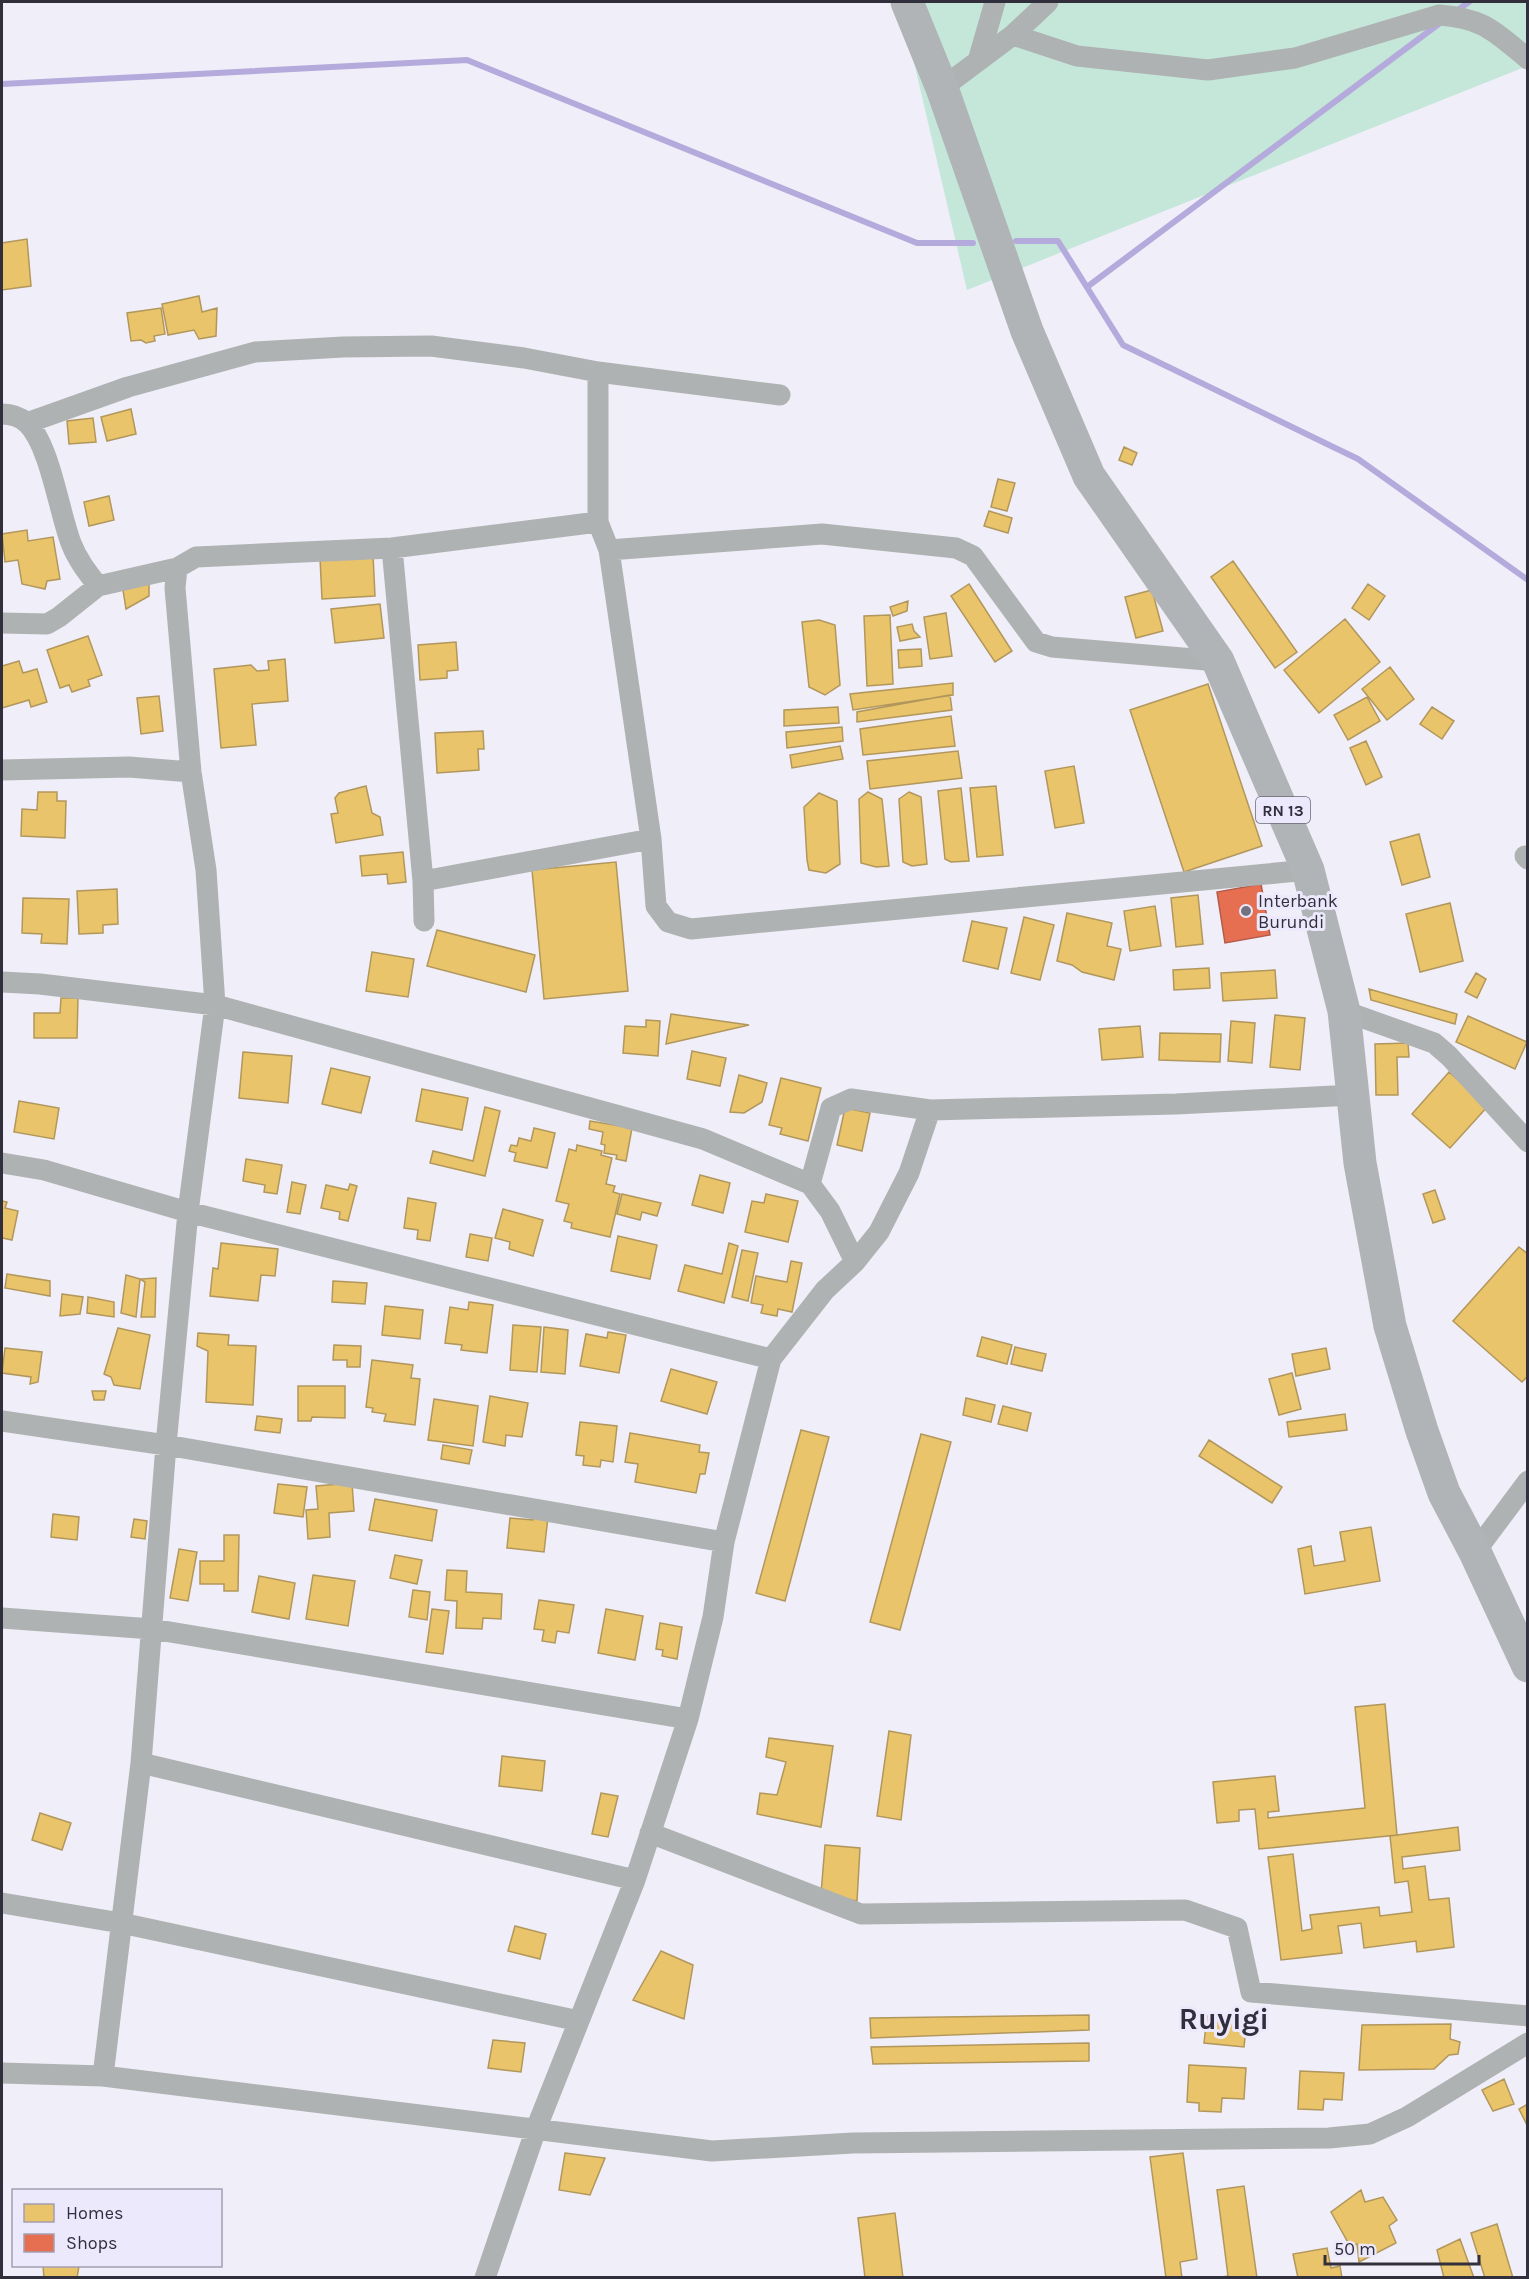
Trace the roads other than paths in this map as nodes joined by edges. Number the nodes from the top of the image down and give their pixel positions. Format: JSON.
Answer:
{"nodes":[{"id":1,"x":907,"y":2,"type":"edge"},
{"id":2,"x":995,"y":2,"type":"edge"},
{"id":3,"x":1048,"y":2,"type":"edge"},
{"id":4,"x":1012,"y":35,"type":"junction"},
{"id":5,"x":1527,"y":59,"type":"edge"},
{"id":6,"x":978,"y":61,"type":"junction"},
{"id":7,"x":942,"y":87,"type":"junction"},
{"id":8,"x":598,"y":372,"type":"junction"},
{"id":9,"x":780,"y":395,"type":"dead end"},
{"id":10,"x":2,"y":414,"type":"edge"},
{"id":11,"x":27,"y":423,"type":"junction"},
{"id":12,"x":598,"y":522,"type":"junction"},
{"id":13,"x":392,"y":548,"type":"junction"},
{"id":14,"x":609,"y":550,"type":"junction"},
{"id":15,"x":177,"y":568,"type":"junction"},
{"id":16,"x":98,"y":586,"type":"junction"},
{"id":17,"x":2,"y":623,"type":"edge"},
{"id":18,"x":1218,"y":661,"type":"junction"},
{"id":19,"x":2,"y":770,"type":"edge"},
{"id":20,"x":191,"y":772,"type":"junction"},
{"id":21,"x":651,"y":839,"type":"junction"},
{"id":22,"x":1308,"y":870,"type":"junction"},
{"id":23,"x":423,"y":880,"type":"junction"},
{"id":24,"x":424,"y":921,"type":"dead end"},
{"id":25,"x":2,"y":982,"type":"edge"},
{"id":26,"x":215,"y":1005,"type":"junction"},
{"id":27,"x":1344,"y":1011,"type":"junction"},
{"id":28,"x":1353,"y":1095,"type":"junction"},
{"id":29,"x":930,"y":1110,"type":"junction"},
{"id":30,"x":1527,"y":1142,"type":"edge"},
{"id":31,"x":2,"y":1163,"type":"edge"},
{"id":32,"x":810,"y":1185,"type":"junction"},
{"id":33,"x":188,"y":1212,"type":"junction"},
{"id":34,"x":855,"y":1262,"type":"junction"},
{"id":35,"x":771,"y":1359,"type":"junction"},
{"id":36,"x":2,"y":1421,"type":"edge"},
{"id":37,"x":166,"y":1445,"type":"junction"},
{"id":38,"x":1527,"y":1481,"type":"edge"},
{"id":39,"x":724,"y":1542,"type":"junction"},
{"id":40,"x":1475,"y":1552,"type":"junction"},
{"id":41,"x":2,"y":1617,"type":"edge"},
{"id":42,"x":152,"y":1629,"type":"junction"},
{"id":43,"x":1527,"y":1666,"type":"edge"},
{"id":44,"x":688,"y":1719,"type":"junction"},
{"id":45,"x":141,"y":1763,"type":"junction"},
{"id":46,"x":650,"y":1833,"type":"junction"},
{"id":47,"x":635,"y":1880,"type":"junction"},
{"id":48,"x":2,"y":1903,"type":"edge"},
{"id":49,"x":121,"y":1923,"type":"junction"},
{"id":50,"x":1527,"y":2016,"type":"edge"},
{"id":51,"x":579,"y":2021,"type":"junction"},
{"id":52,"x":1527,"y":2043,"type":"edge"},
{"id":53,"x":2,"y":2073,"type":"edge"},
{"id":54,"x":103,"y":2076,"type":"junction"},
{"id":55,"x":536,"y":2129,"type":"junction"},
{"id":56,"x":485,"y":2277,"type":"edge"}],
"edges":[{"from":1,"to":7,"type":"main road","number":"RN 13"},
{"from":2,"to":6,"type":"street"},
{"from":3,"to":4,"type":"street"},
{"from":4,"to":5,"type":"street"},
{"from":4,"to":6,"type":"street"},
{"from":6,"to":7,"type":"street"},
{"from":7,"to":18,"type":"main road","number":"RN 13"},
{"from":8,"to":9,"type":"street"},
{"from":8,"to":11,"type":"street"},
{"from":8,"to":12,"type":"street"},
{"from":10,"to":11,"type":"street"},
{"from":11,"to":16,"type":"street"},
{"from":12,"to":13,"type":"street"},
{"from":12,"to":14,"type":"street"},
{"from":13,"to":15,"type":"street"},
{"from":13,"to":23,"type":"street"},
{"from":14,"to":18,"type":"street"},
{"from":14,"to":21,"type":"street"},
{"from":15,"to":16,"type":"street"},
{"from":15,"to":20,"type":"street"},
{"from":16,"to":17,"type":"street"},
{"from":18,"to":22,"type":"main road","number":"RN 13"},
{"from":19,"to":20,"type":"street"},
{"from":20,"to":26,"type":"street"},
{"from":21,"to":22,"type":"street"},
{"from":21,"to":23,"type":"street"},
{"from":22,"to":27,"type":"main road","number":"RN 13"},
{"from":23,"to":24,"type":"street"},
{"from":25,"to":26,"type":"street"},
{"from":26,"to":32,"type":"street"},
{"from":26,"to":33,"type":"street"},
{"from":27,"to":28,"type":"main road","number":"RN 13"},
{"from":27,"to":30,"type":"street"},
{"from":28,"to":29,"type":"street"},
{"from":28,"to":40,"type":"main road","number":"RN 13"},
{"from":29,"to":32,"type":"street"},
{"from":29,"to":34,"type":"street"},
{"from":31,"to":33,"type":"street"},
{"from":32,"to":34,"type":"street"},
{"from":33,"to":35,"type":"street"},
{"from":33,"to":37,"type":"street"},
{"from":34,"to":35,"type":"street"},
{"from":35,"to":39,"type":"street"},
{"from":36,"to":37,"type":"street"},
{"from":37,"to":39,"type":"street"},
{"from":37,"to":42,"type":"street"},
{"from":38,"to":40,"type":"street"},
{"from":39,"to":44,"type":"street"},
{"from":40,"to":43,"type":"main road","number":"RN 13"},
{"from":41,"to":42,"type":"street"},
{"from":42,"to":44,"type":"street"},
{"from":42,"to":45,"type":"street"},
{"from":44,"to":46,"type":"street"},
{"from":45,"to":47,"type":"street"},
{"from":45,"to":49,"type":"street"},
{"from":46,"to":47,"type":"street"},
{"from":46,"to":50,"type":"street"},
{"from":47,"to":51,"type":"street"},
{"from":48,"to":49,"type":"street"},
{"from":49,"to":51,"type":"street"},
{"from":49,"to":54,"type":"street"},
{"from":51,"to":55,"type":"street"},
{"from":52,"to":55,"type":"street"},
{"from":53,"to":54,"type":"street"},
{"from":54,"to":55,"type":"street"},
{"from":55,"to":56,"type":"street"}]}
